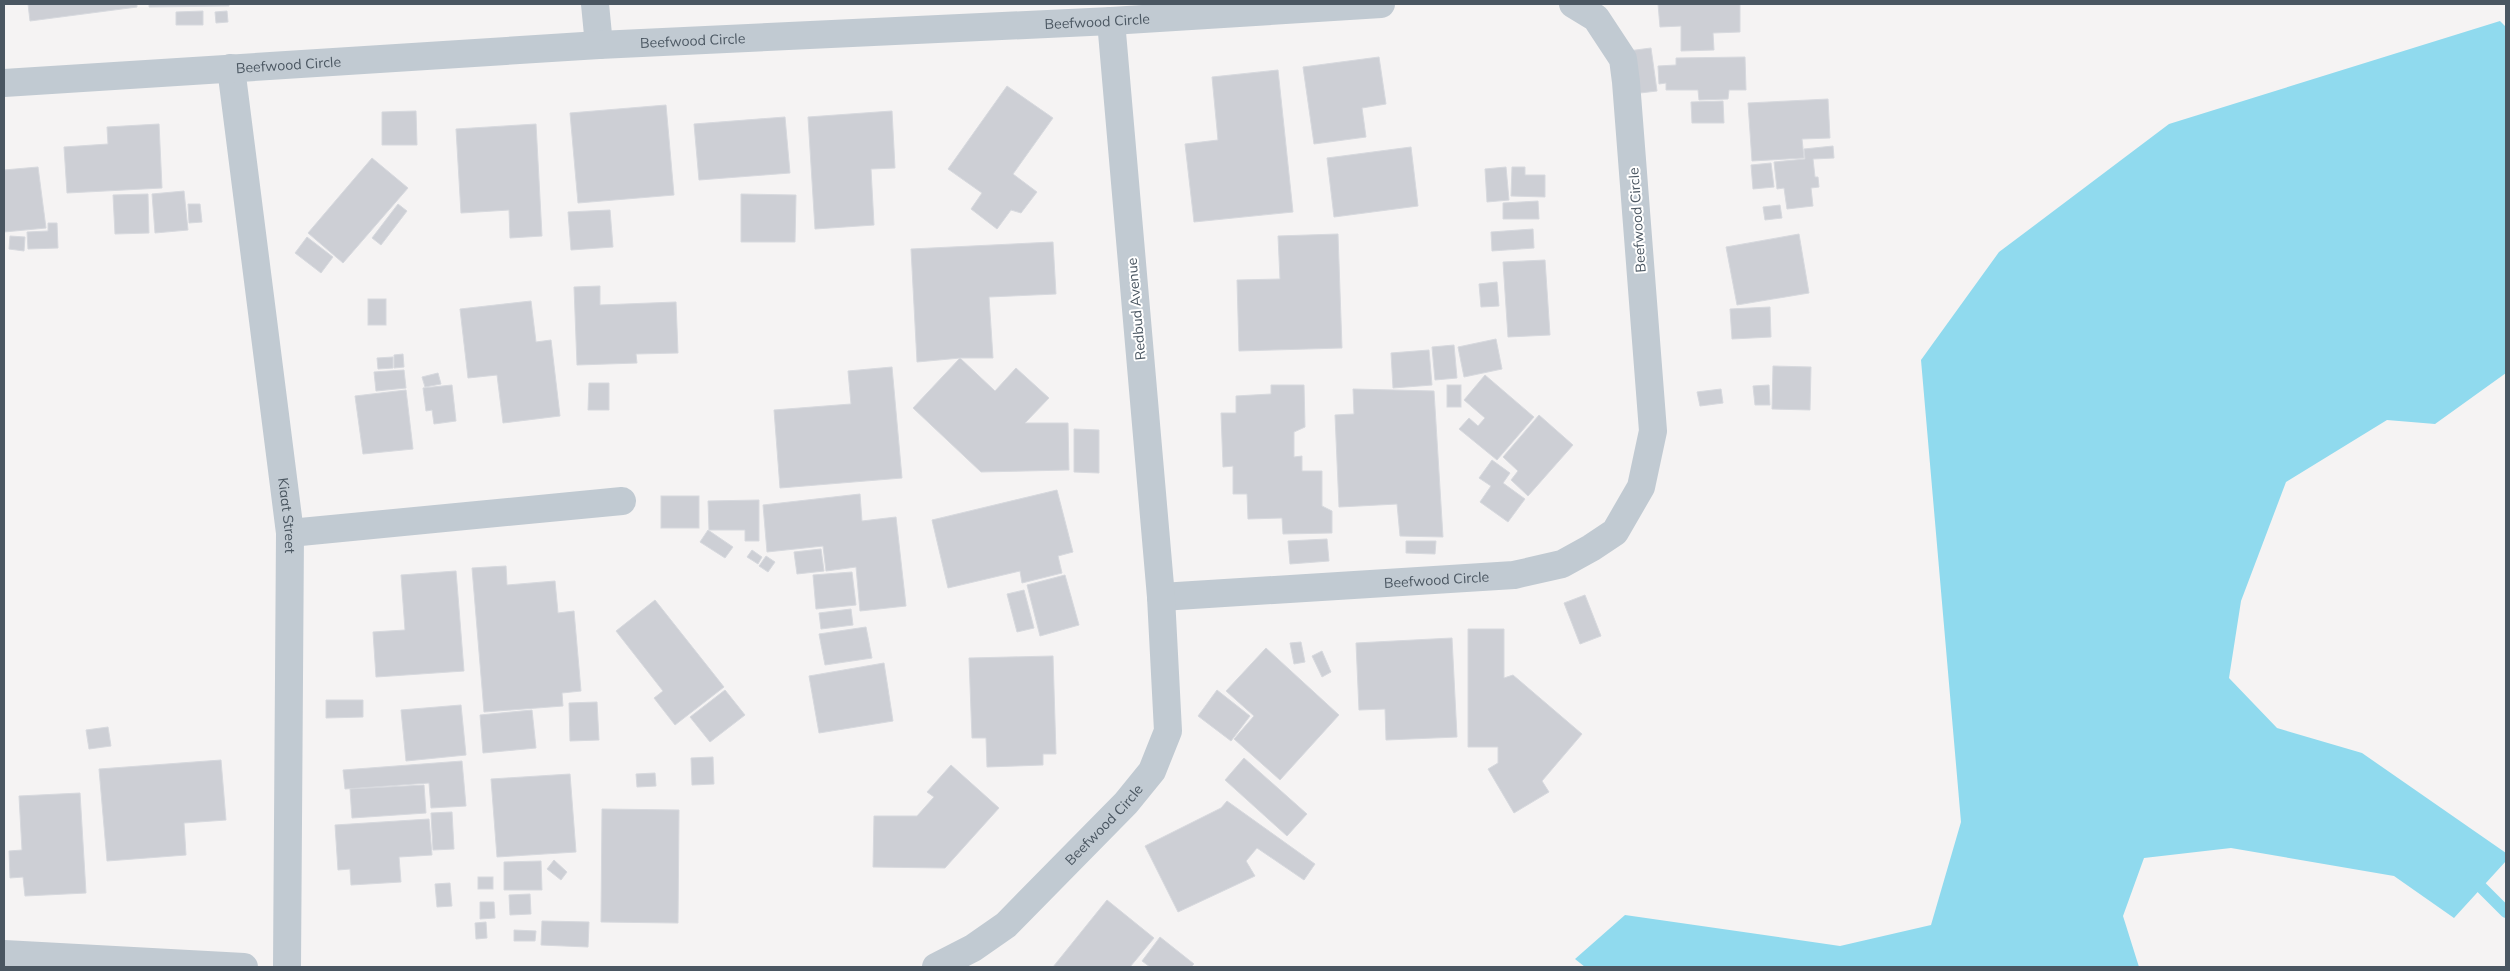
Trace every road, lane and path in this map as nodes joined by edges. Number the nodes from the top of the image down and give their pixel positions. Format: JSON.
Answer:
{"nodes":[{"id":1,"x":595,"y":4,"type":"edge"},
{"id":2,"x":1381,"y":4,"type":"edge"},
{"id":3,"x":1573,"y":4,"type":"edge"},
{"id":4,"x":1111,"y":21,"type":"junction"},
{"id":5,"x":599,"y":45,"type":"junction"},
{"id":6,"x":231,"y":68,"type":"junction"},
{"id":7,"x":4,"y":83,"type":"edge"},
{"id":8,"x":622,"y":501,"type":"dead end"},
{"id":9,"x":290,"y":533,"type":"junction"},
{"id":10,"x":1161,"y":597,"type":"junction"},
{"id":11,"x":4,"y":954,"type":"edge"},
{"id":12,"x":244,"y":967,"type":"edge"},
{"id":13,"x":287,"y":967,"type":"edge"},
{"id":14,"x":936,"y":967,"type":"edge"}],
"edges":[{"from":1,"to":5,"type":"street"},
{"from":2,"to":4,"type":"street","name":"Beefwood Circle"},
{"from":3,"to":10,"type":"street","name":"Beefwood Circle"},
{"from":4,"to":5,"type":"street","name":"Beefwood Circle"},
{"from":4,"to":10,"type":"street","name":"Redbud Avenue"},
{"from":5,"to":6,"type":"street","name":"Beefwood Circle"},
{"from":6,"to":7,"type":"street","name":"Beefwood Circle"},
{"from":6,"to":9,"type":"street","name":"Kiaat Street"},
{"from":8,"to":9,"type":"street"},
{"from":9,"to":13,"type":"street","name":"Kiaat Street"},
{"from":10,"to":14,"type":"street","name":"Beefwood Circle"},
{"from":11,"to":12,"type":"street"}]}
